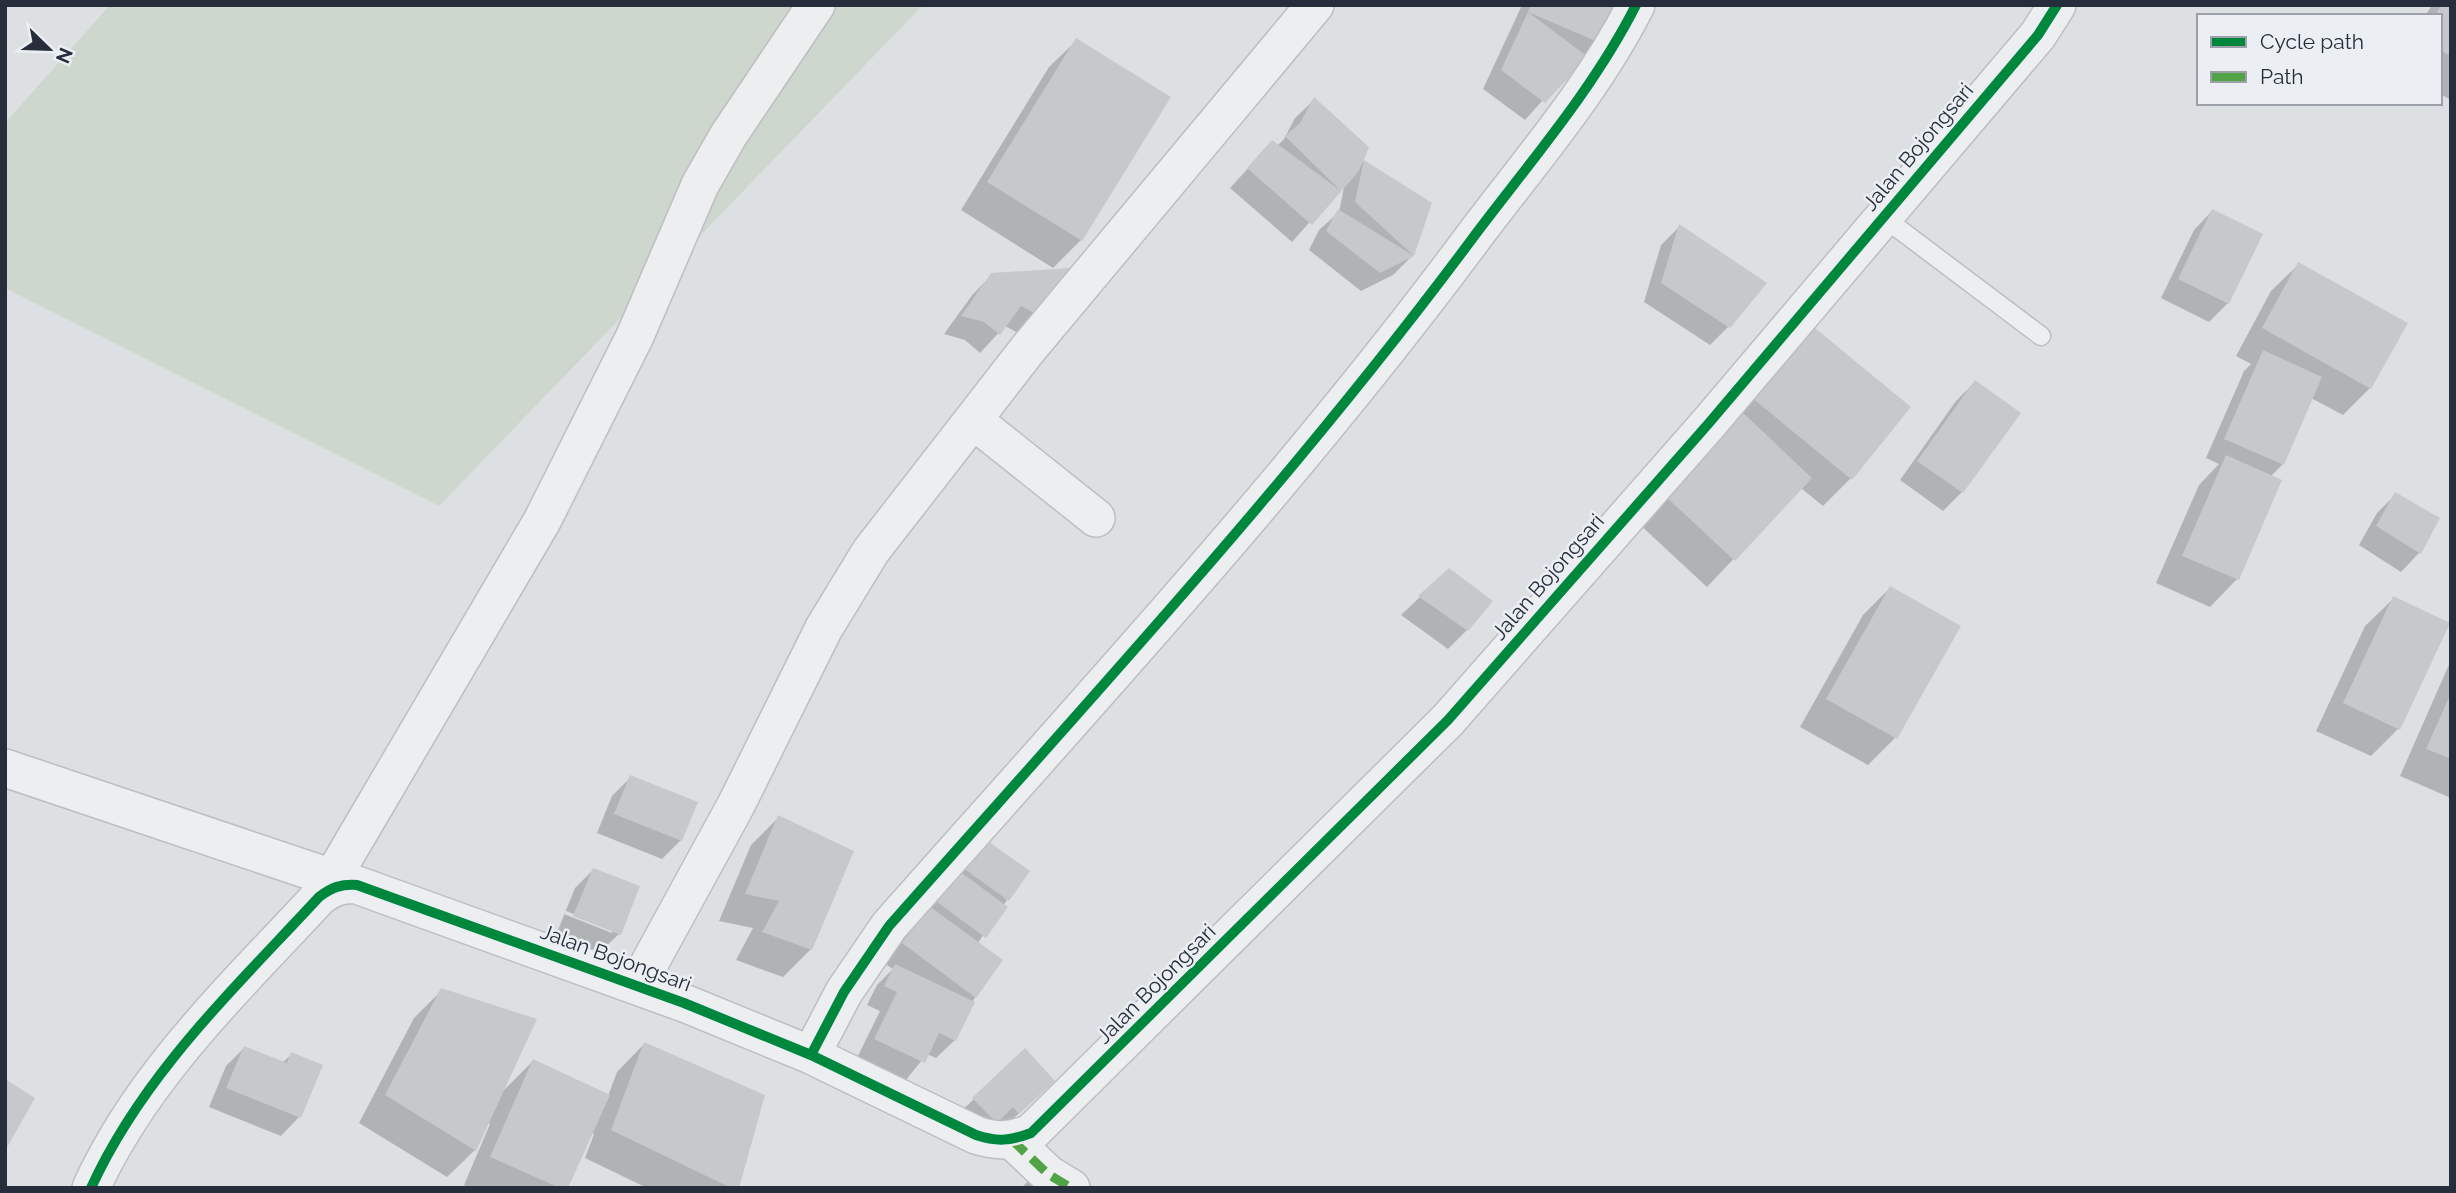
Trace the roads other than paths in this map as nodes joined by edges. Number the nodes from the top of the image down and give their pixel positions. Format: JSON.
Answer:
{"nodes":[{"id":1,"x":817,"y":5,"type":"edge"},
{"id":2,"x":1315,"y":5,"type":"edge"},
{"id":3,"x":1636,"y":5,"type":"edge"},
{"id":4,"x":2057,"y":5,"type":"edge"},
{"id":5,"x":1883,"y":217,"type":"junction"},
{"id":6,"x":2041,"y":336,"type":"dead end"},
{"id":7,"x":973,"y":420,"type":"junction"},
{"id":8,"x":1096,"y":518,"type":"dead end"},
{"id":9,"x":5,"y":768,"type":"edge"},
{"id":10,"x":333,"y":883,"type":"junction"},
{"id":11,"x":637,"y":986,"type":"junction"},
{"id":12,"x":810,"y":1055,"type":"junction"},
{"id":13,"x":1012,"y":1140,"type":"junction"},
{"id":14,"x":91,"y":1188,"type":"edge"},
{"id":15,"x":1071,"y":1188,"type":"edge"}],
"edges":[{"from":1,"to":10,"type":"street"},
{"from":2,"to":7,"type":"street"},
{"from":3,"to":12,"type":"street"},
{"from":4,"to":5,"type":"street","name":"Jalan Bojongsari"},
{"from":5,"to":6,"type":"lane"},
{"from":5,"to":13,"type":"street","name":"Jalan Bojongsari"},
{"from":7,"to":8,"type":"street"},
{"from":7,"to":11,"type":"street"},
{"from":9,"to":10,"type":"street","name":"Jalan Bojongsari"},
{"from":10,"to":11,"type":"street","name":"Jalan Bojongsari"},
{"from":10,"to":14,"type":"street"},
{"from":11,"to":12,"type":"street","name":"Jalan Bojongsari"},
{"from":12,"to":13,"type":"street","name":"Jalan Bojongsari"},
{"from":13,"to":15,"type":"street"}]}
